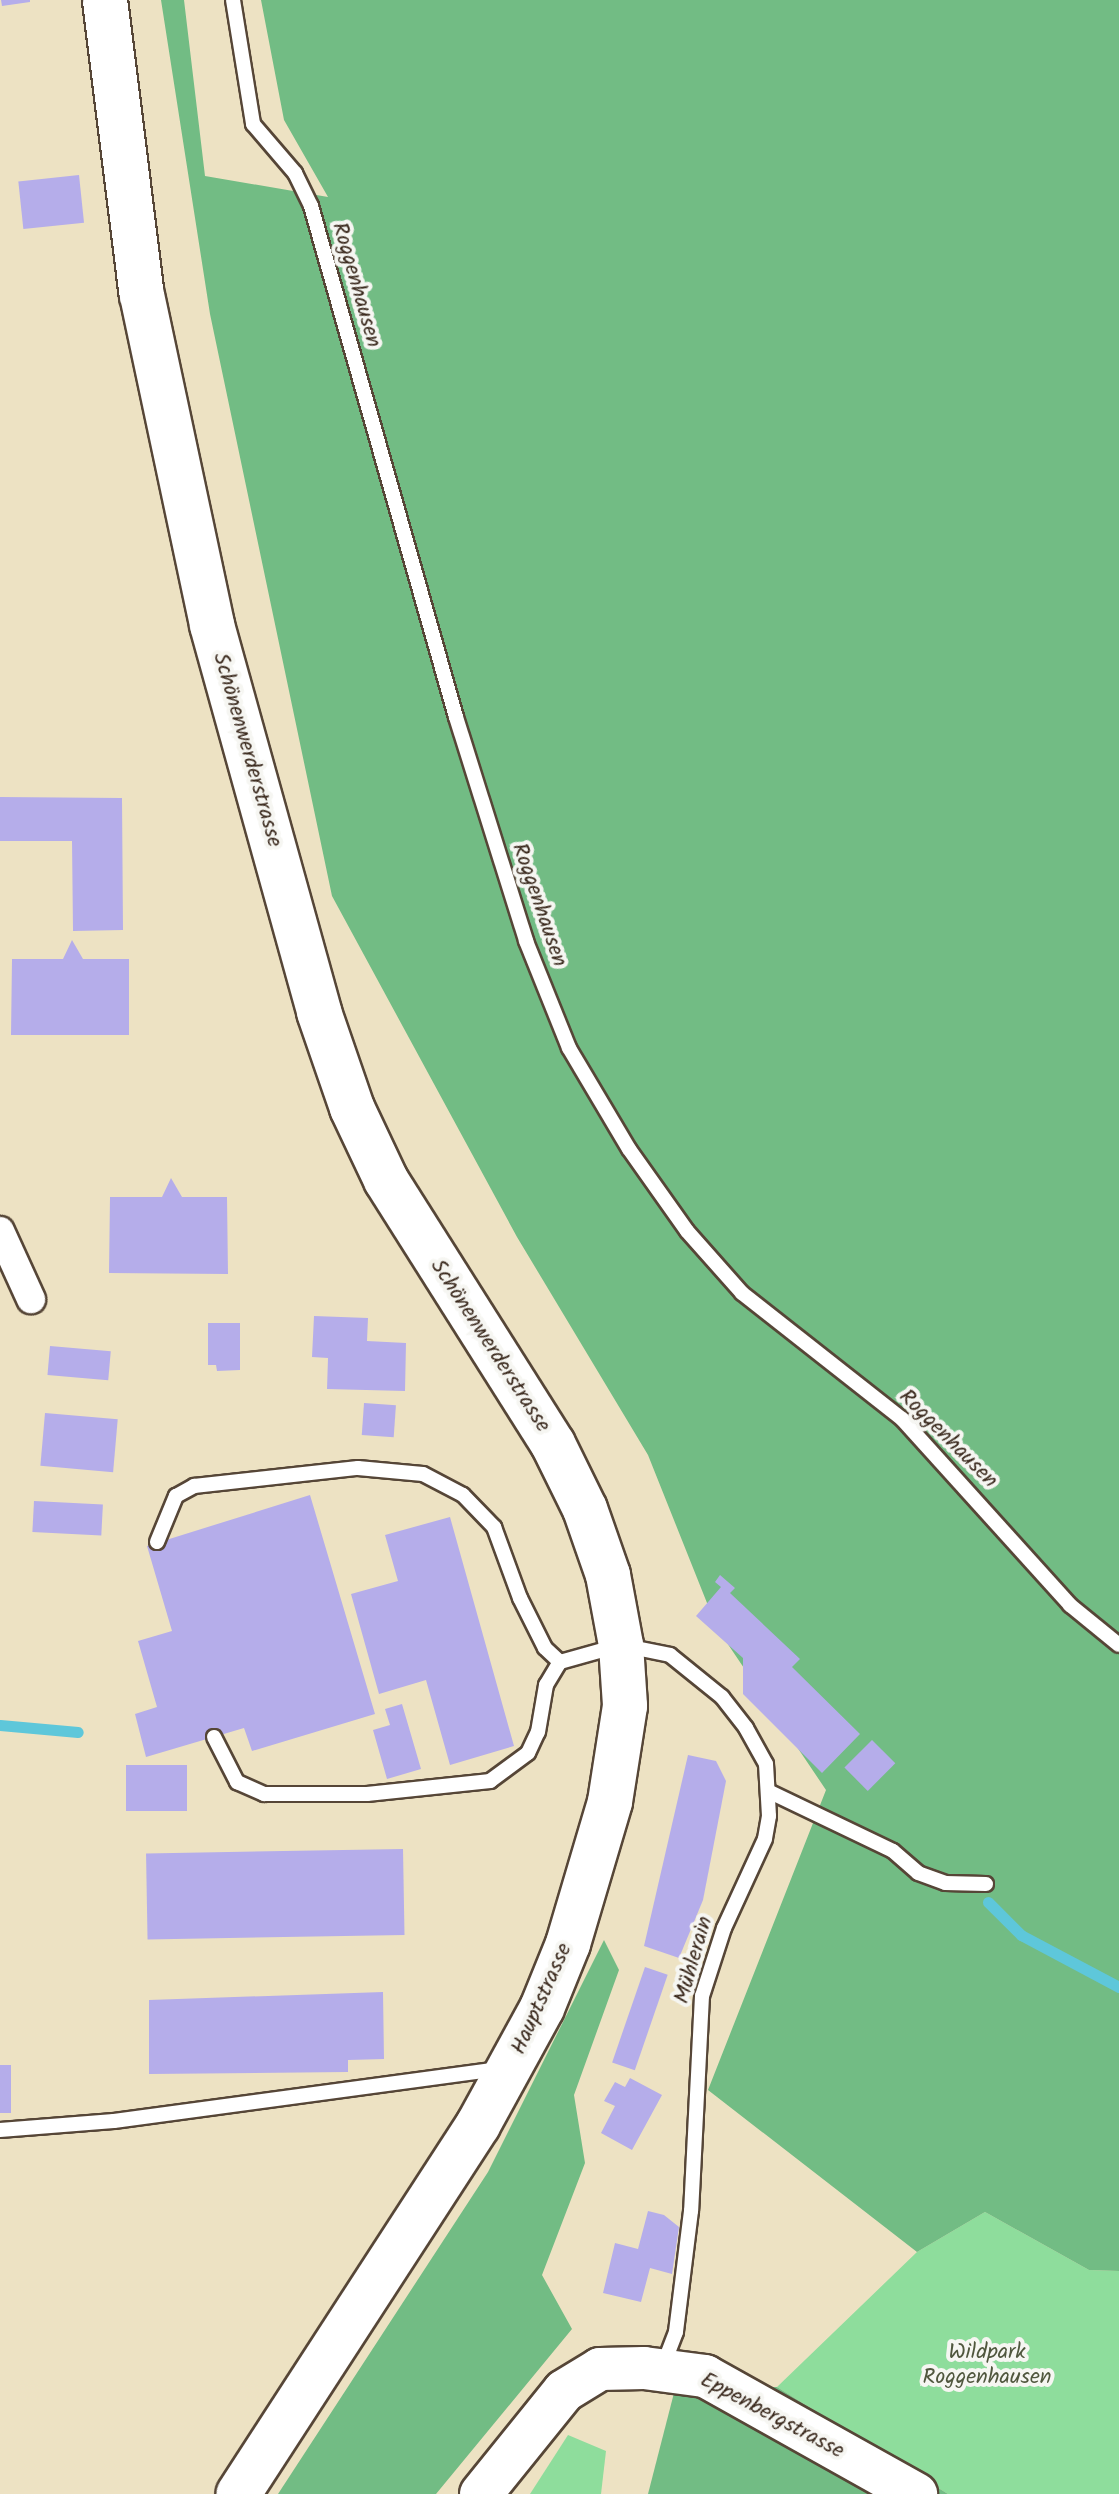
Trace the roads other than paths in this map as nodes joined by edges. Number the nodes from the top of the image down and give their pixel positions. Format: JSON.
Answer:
{"nodes":[{"id":1,"x":105,"y":0,"type":"edge"},
{"id":2,"x":233,"y":0,"type":"edge"},
{"id":3,"x":0,"y":1231,"type":"edge"},
{"id":4,"x":31,"y":1299,"type":"dead end"},
{"id":5,"x":553,"y":1444,"type":"joint"},
{"id":6,"x":157,"y":1542,"type":"dead end"},
{"id":7,"x":621,"y":1645,"type":"junction"},
{"id":8,"x":1119,"y":1645,"type":"edge"},
{"id":9,"x":560,"y":1662,"type":"junction"},
{"id":10,"x":214,"y":1737,"type":"dead end"},
{"id":11,"x":770,"y":1792,"type":"junction"},
{"id":12,"x":986,"y":1884,"type":"dead end"},
{"id":13,"x":511,"y":2069,"type":"junction"},
{"id":14,"x":0,"y":2130,"type":"edge"},
{"id":15,"x":661,"y":2370,"type":"junction"},
{"id":16,"x":238,"y":2494,"type":"edge"},
{"id":17,"x":481,"y":2494,"type":"edge"},
{"id":18,"x":916,"y":2494,"type":"edge"}],
"edges":[{"from":1,"to":5,"type":"main road","name":"Schönenwerderstrasse"},
{"from":2,"to":8,"type":"lane","name":"Roggenhausen"},
{"from":3,"to":4,"type":"street"},
{"from":5,"to":7,"type":"main road","name":"Hauptstrasse"},
{"from":6,"to":9,"type":"lane"},
{"from":7,"to":9,"type":"lane"},
{"from":7,"to":11,"type":"lane","name":"Mühlerain"},
{"from":7,"to":13,"type":"main road","name":"Hauptstrasse"},
{"from":9,"to":10,"type":"lane"},
{"from":11,"to":12,"type":"lane"},
{"from":11,"to":15,"type":"lane","name":"Mühlerain"},
{"from":13,"to":14,"type":"lane"},
{"from":13,"to":16,"type":"main road","name":"Hauptstrasse"},
{"from":15,"to":17,"type":"street","name":"Eppenbergstrasse"},
{"from":15,"to":18,"type":"street","name":"Eppenbergstrasse"}]}
